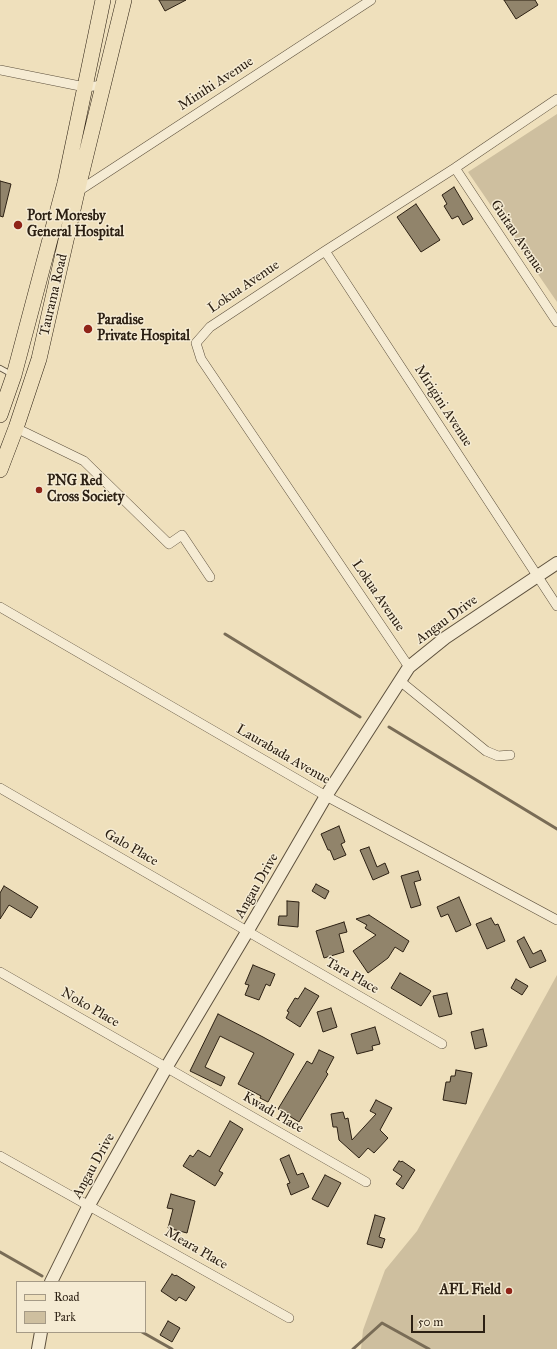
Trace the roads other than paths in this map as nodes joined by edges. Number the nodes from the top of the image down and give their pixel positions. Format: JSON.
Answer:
{"nodes":[{"id":1,"x":103,"y":0,"type":"edge"},
{"id":2,"x":124,"y":0,"type":"edge"},
{"id":3,"x":371,"y":0,"type":"edge"},
{"id":4,"x":0,"y":70,"type":"edge"},
{"id":5,"x":104,"y":85,"type":"junction"},
{"id":6,"x":85,"y":87,"type":"junction"},
{"id":7,"x":557,"y":99,"type":"edge"},
{"id":8,"x":455,"y":168,"type":"junction"},
{"id":9,"x":77,"y":192,"type":"junction"},
{"id":10,"x":325,"y":250,"type":"junction"},
{"id":11,"x":557,"y":322,"type":"edge"},
{"id":12,"x":0,"y":368,"type":"edge"},
{"id":13,"x":14,"y":376,"type":"junction"},
{"id":14,"x":0,"y":415,"type":"edge"},
{"id":15,"x":16,"y":428,"type":"junction"},
{"id":16,"x":0,"y":470,"type":"edge"},
{"id":17,"x":557,"y":563,"type":"edge"},
{"id":18,"x":537,"y":576,"type":"junction"},
{"id":19,"x":210,"y":577,"type":"dead end"},
{"id":20,"x":557,"y":606,"type":"edge"},
{"id":21,"x":0,"y":607,"type":"edge"},
{"id":22,"x":409,"y":667,"type":"junction"},
{"id":23,"x":400,"y":681,"type":"junction"},
{"id":24,"x":510,"y":755,"type":"dead end"},
{"id":25,"x":0,"y":788,"type":"edge"},
{"id":26,"x":326,"y":796,"type":"junction"},
{"id":27,"x":557,"y":920,"type":"edge"},
{"id":28,"x":247,"y":932,"type":"junction"},
{"id":29,"x":0,"y":972,"type":"edge"},
{"id":30,"x":442,"y":1044,"type":"dead end"},
{"id":31,"x":166,"y":1068,"type":"junction"},
{"id":32,"x":0,"y":1156,"type":"edge"},
{"id":33,"x":366,"y":1182,"type":"dead end"},
{"id":34,"x":89,"y":1205,"type":"junction"},
{"id":35,"x":51,"y":1281,"type":"edge"},
{"id":36,"x":289,"y":1318,"type":"dead end"},
{"id":37,"x":41,"y":1333,"type":"edge"},
{"id":38,"x":38,"y":1349,"type":"edge"}],
"edges":[{"from":1,"to":6,"type":"main road","name":"Taurama Road"},
{"from":2,"to":5,"type":"main road","name":"Taurama Road"},
{"from":3,"to":9,"type":"street","name":"Minihi Avenue"},
{"from":4,"to":6,"type":"street"},
{"from":5,"to":6,"type":"street"},
{"from":5,"to":9,"type":"main road","name":"Taurama Road"},
{"from":6,"to":13,"type":"main road","name":"Taurama Road"},
{"from":7,"to":8,"type":"street","name":"Lokua Avenue"},
{"from":8,"to":10,"type":"street","name":"Lokua Avenue"},
{"from":8,"to":11,"type":"street","name":"Guitau Avenue"},
{"from":9,"to":15,"type":"main road","name":"Taurama Road"},
{"from":10,"to":18,"type":"street","name":"Mirigini Avenue"},
{"from":10,"to":22,"type":"street","name":"Lokua Avenue"},
{"from":12,"to":13,"type":"lane"},
{"from":13,"to":14,"type":"main road","name":"Taurama Road"},
{"from":15,"to":16,"type":"main road","name":"Taurama Road"},
{"from":15,"to":19,"type":"street"},
{"from":17,"to":18,"type":"street","name":"Angau Drive"},
{"from":18,"to":20,"type":"street","name":"Mirigini Avenue"},
{"from":18,"to":22,"type":"street","name":"Angau Drive"},
{"from":21,"to":26,"type":"street","name":"Laurabada Avenue"},
{"from":22,"to":23,"type":"street","name":"Angau Drive"},
{"from":23,"to":24,"type":"street"},
{"from":23,"to":26,"type":"street","name":"Angau Drive"},
{"from":25,"to":28,"type":"street","name":"Galo Place"},
{"from":26,"to":27,"type":"street","name":"Laurabada Avenue"},
{"from":26,"to":28,"type":"street","name":"Angau Drive"},
{"from":28,"to":30,"type":"street","name":"Tara Place"},
{"from":28,"to":31,"type":"street","name":"Angau Drive"},
{"from":29,"to":31,"type":"street","name":"Noko Place"},
{"from":31,"to":33,"type":"street","name":"Kwadi Place"},
{"from":31,"to":34,"type":"street","name":"Angau Drive"},
{"from":32,"to":34,"type":"street","name":"Meara Place"},
{"from":34,"to":35,"type":"street","name":"Angau Drive"},
{"from":34,"to":36,"type":"street","name":"Meara Place"},
{"from":37,"to":38,"type":"street"}]}
